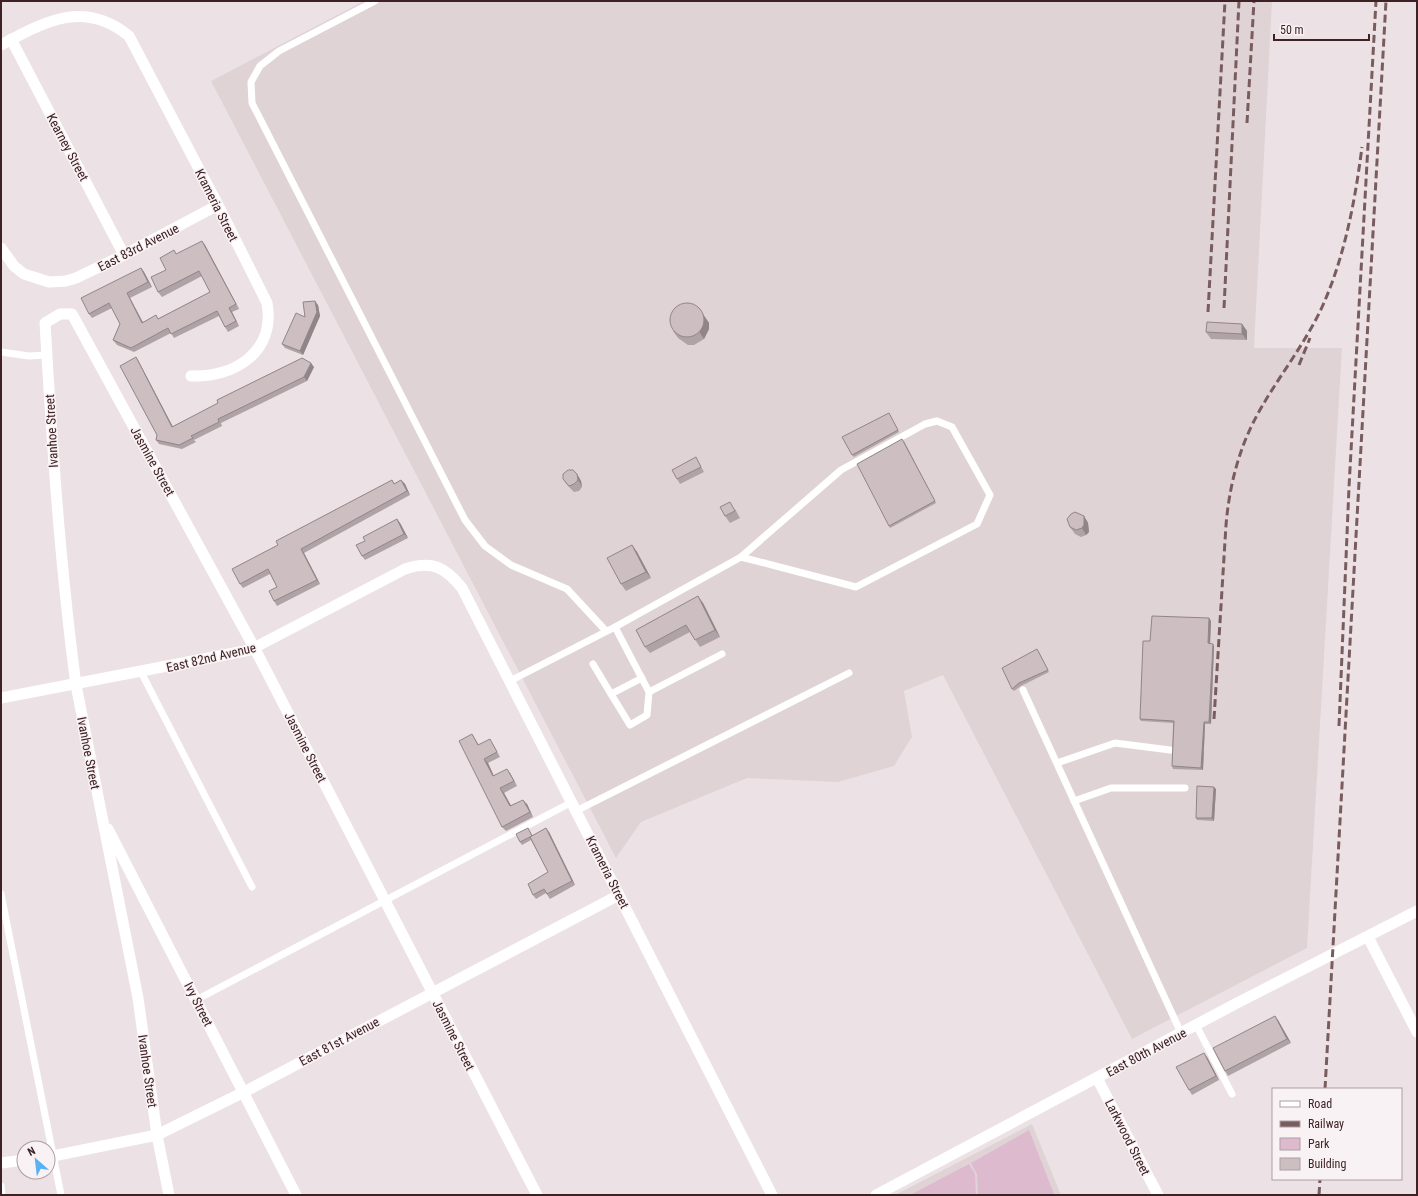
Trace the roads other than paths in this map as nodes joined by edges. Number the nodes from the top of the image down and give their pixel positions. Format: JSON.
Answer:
{"nodes":[{"id":1,"x":375,"y":1,"type":"edge"},
{"id":2,"x":11,"y":39,"type":"junction"},
{"id":3,"x":1,"y":45,"type":"edge"},
{"id":4,"x":218,"y":205,"type":"junction"},
{"id":5,"x":1,"y":248,"type":"edge"},
{"id":6,"x":124,"y":255,"type":"junction"},
{"id":7,"x":60,"y":314,"type":"joint"},
{"id":8,"x":1,"y":352,"type":"edge"},
{"id":9,"x":47,"y":355,"type":"junction"},
{"id":10,"x":190,"y":376,"type":"dead end"},
{"id":11,"x":741,"y":557,"type":"junction"},
{"id":12,"x":428,"y":564,"type":"joint"},
{"id":13,"x":615,"y":626,"type":"junction"},
{"id":14,"x":606,"y":631,"type":"junction"},
{"id":15,"x":255,"y":649,"type":"junction"},
{"id":16,"x":722,"y":654,"type":"dead end"},
{"id":17,"x":593,"y":664,"type":"dead end"},
{"id":18,"x":141,"y":672,"type":"junction"},
{"id":19,"x":849,"y":673,"type":"dead end"},
{"id":20,"x":642,"y":678,"type":"junction"},
{"id":21,"x":510,"y":681,"type":"junction"},
{"id":22,"x":76,"y":685,"type":"junction"},
{"id":23,"x":1023,"y":690,"type":"dead end"},
{"id":24,"x":649,"y":692,"type":"junction"},
{"id":25,"x":611,"y":694,"type":"junction"},
{"id":26,"x":1,"y":698,"type":"edge"},
{"id":27,"x":1170,"y":750,"type":"dead end"},
{"id":28,"x":1057,"y":764,"type":"junction"},
{"id":29,"x":1185,"y":788,"type":"dead end"},
{"id":30,"x":1074,"y":801,"type":"junction"},
{"id":31,"x":574,"y":807,"type":"junction"},
{"id":32,"x":100,"y":814,"type":"junction"},
{"id":33,"x":252,"y":887,"type":"dead end"},
{"id":34,"x":1,"y":894,"type":"edge"},
{"id":35,"x":619,"y":895,"type":"junction"},
{"id":36,"x":385,"y":901,"type":"junction"},
{"id":37,"x":1417,"y":911,"type":"edge"},
{"id":38,"x":1368,"y":937,"type":"junction"},
{"id":39,"x":432,"y":992,"type":"junction"},
{"id":40,"x":196,"y":1000,"type":"junction"},
{"id":41,"x":1196,"y":1026,"type":"junction"},
{"id":42,"x":1417,"y":1032,"type":"edge"},
{"id":43,"x":1181,"y":1033,"type":"junction"},
{"id":44,"x":1098,"y":1078,"type":"junction"},
{"id":45,"x":244,"y":1092,"type":"junction"},
{"id":46,"x":1232,"y":1094,"type":"dead end"},
{"id":47,"x":157,"y":1135,"type":"junction"},
{"id":48,"x":47,"y":1140,"type":"edge"},
{"id":49,"x":56,"y":1155,"type":"edge"},
{"id":50,"x":16,"y":1161,"type":"edge"},
{"id":51,"x":1,"y":1163,"type":"edge"},
{"id":52,"x":56,"y":1177,"type":"edge"},
{"id":53,"x":1,"y":1186,"type":"edge"},
{"id":54,"x":2,"y":1195,"type":"edge"},
{"id":55,"x":61,"y":1195,"type":"edge"},
{"id":56,"x":169,"y":1195,"type":"edge"},
{"id":57,"x":296,"y":1195,"type":"edge"},
{"id":58,"x":537,"y":1195,"type":"edge"},
{"id":59,"x":772,"y":1195,"type":"edge"},
{"id":60,"x":876,"y":1195,"type":"edge"},
{"id":61,"x":1158,"y":1195,"type":"edge"}],
"edges":[{"from":1,"to":14,"type":"lane"},
{"from":2,"to":3,"type":"street"},
{"from":2,"to":4,"type":"street","name":"Krameria Street"},
{"from":2,"to":6,"type":"street","name":"Kearney Street"},
{"from":4,"to":6,"type":"street","name":"East 83rd Avenue"},
{"from":4,"to":10,"type":"street","name":"Krameria Street"},
{"from":5,"to":6,"type":"street","name":"East 83rd Avenue"},
{"from":7,"to":9,"type":"street","name":"Ivanhoe Street"},
{"from":7,"to":15,"type":"street","name":"Jasmine Street"},
{"from":8,"to":9,"type":"lane"},
{"from":9,"to":22,"type":"street","name":"Ivanhoe Street"},
{"from":11,"to":11,"type":"lane"},
{"from":11,"to":13,"type":"lane"},
{"from":12,"to":15,"type":"street","name":"East 82nd Avenue"},
{"from":12,"to":21,"type":"street","name":"Krameria Street"},
{"from":13,"to":14,"type":"lane"},
{"from":13,"to":20,"type":"lane"},
{"from":14,"to":21,"type":"lane"},
{"from":15,"to":18,"type":"street","name":"East 82nd Avenue"},
{"from":15,"to":36,"type":"street","name":"Jasmine Street"},
{"from":16,"to":24,"type":"lane"},
{"from":17,"to":25,"type":"lane"},
{"from":18,"to":22,"type":"street","name":"East 82nd Avenue"},
{"from":18,"to":33,"type":"lane"},
{"from":19,"to":31,"type":"lane"},
{"from":20,"to":24,"type":"lane"},
{"from":20,"to":25,"type":"lane"},
{"from":21,"to":31,"type":"street","name":"Krameria Street"},
{"from":22,"to":26,"type":"street","name":"East 82nd Avenue"},
{"from":22,"to":32,"type":"street","name":"Ivanhoe Street"},
{"from":23,"to":28,"type":"lane"},
{"from":24,"to":25,"type":"lane"},
{"from":27,"to":28,"type":"lane"},
{"from":28,"to":30,"type":"lane"},
{"from":29,"to":30,"type":"lane"},
{"from":30,"to":43,"type":"lane"},
{"from":31,"to":35,"type":"street","name":"Krameria Street"},
{"from":31,"to":36,"type":"lane"},
{"from":32,"to":40,"type":"street","name":"Ivy Street"},
{"from":32,"to":47,"type":"street","name":"Ivanhoe Street"},
{"from":34,"to":48,"type":"lane"},
{"from":35,"to":39,"type":"street","name":"East 81st Avenue"},
{"from":35,"to":59,"type":"street","name":"Krameria Street"},
{"from":36,"to":39,"type":"street","name":"Jasmine Street"},
{"from":36,"to":40,"type":"lane"},
{"from":37,"to":38,"type":"street","name":"East 80th Avenue"},
{"from":38,"to":41,"type":"street","name":"East 80th Avenue"},
{"from":38,"to":42,"type":"street"},
{"from":39,"to":45,"type":"street","name":"East 81st Avenue"},
{"from":39,"to":58,"type":"street","name":"Jasmine Street"},
{"from":40,"to":45,"type":"street","name":"Ivy Street"},
{"from":41,"to":43,"type":"street","name":"East 80th Avenue"},
{"from":41,"to":46,"type":"lane"},
{"from":43,"to":44,"type":"street","name":"East 80th Avenue"},
{"from":44,"to":60,"type":"street","name":"East 80th Avenue"},
{"from":44,"to":61,"type":"street","name":"Larkwood Street"},
{"from":45,"to":47,"type":"street","name":"East 81st Avenue"},
{"from":45,"to":57,"type":"street","name":"Ivy Street"},
{"from":47,"to":49,"type":"street","name":"East 81st Avenue"},
{"from":47,"to":56,"type":"street","name":"Ivanhoe Street"},
{"from":50,"to":51,"type":"street"},
{"from":52,"to":55,"type":"lane"},
{"from":53,"to":54,"type":"lane"}]}
